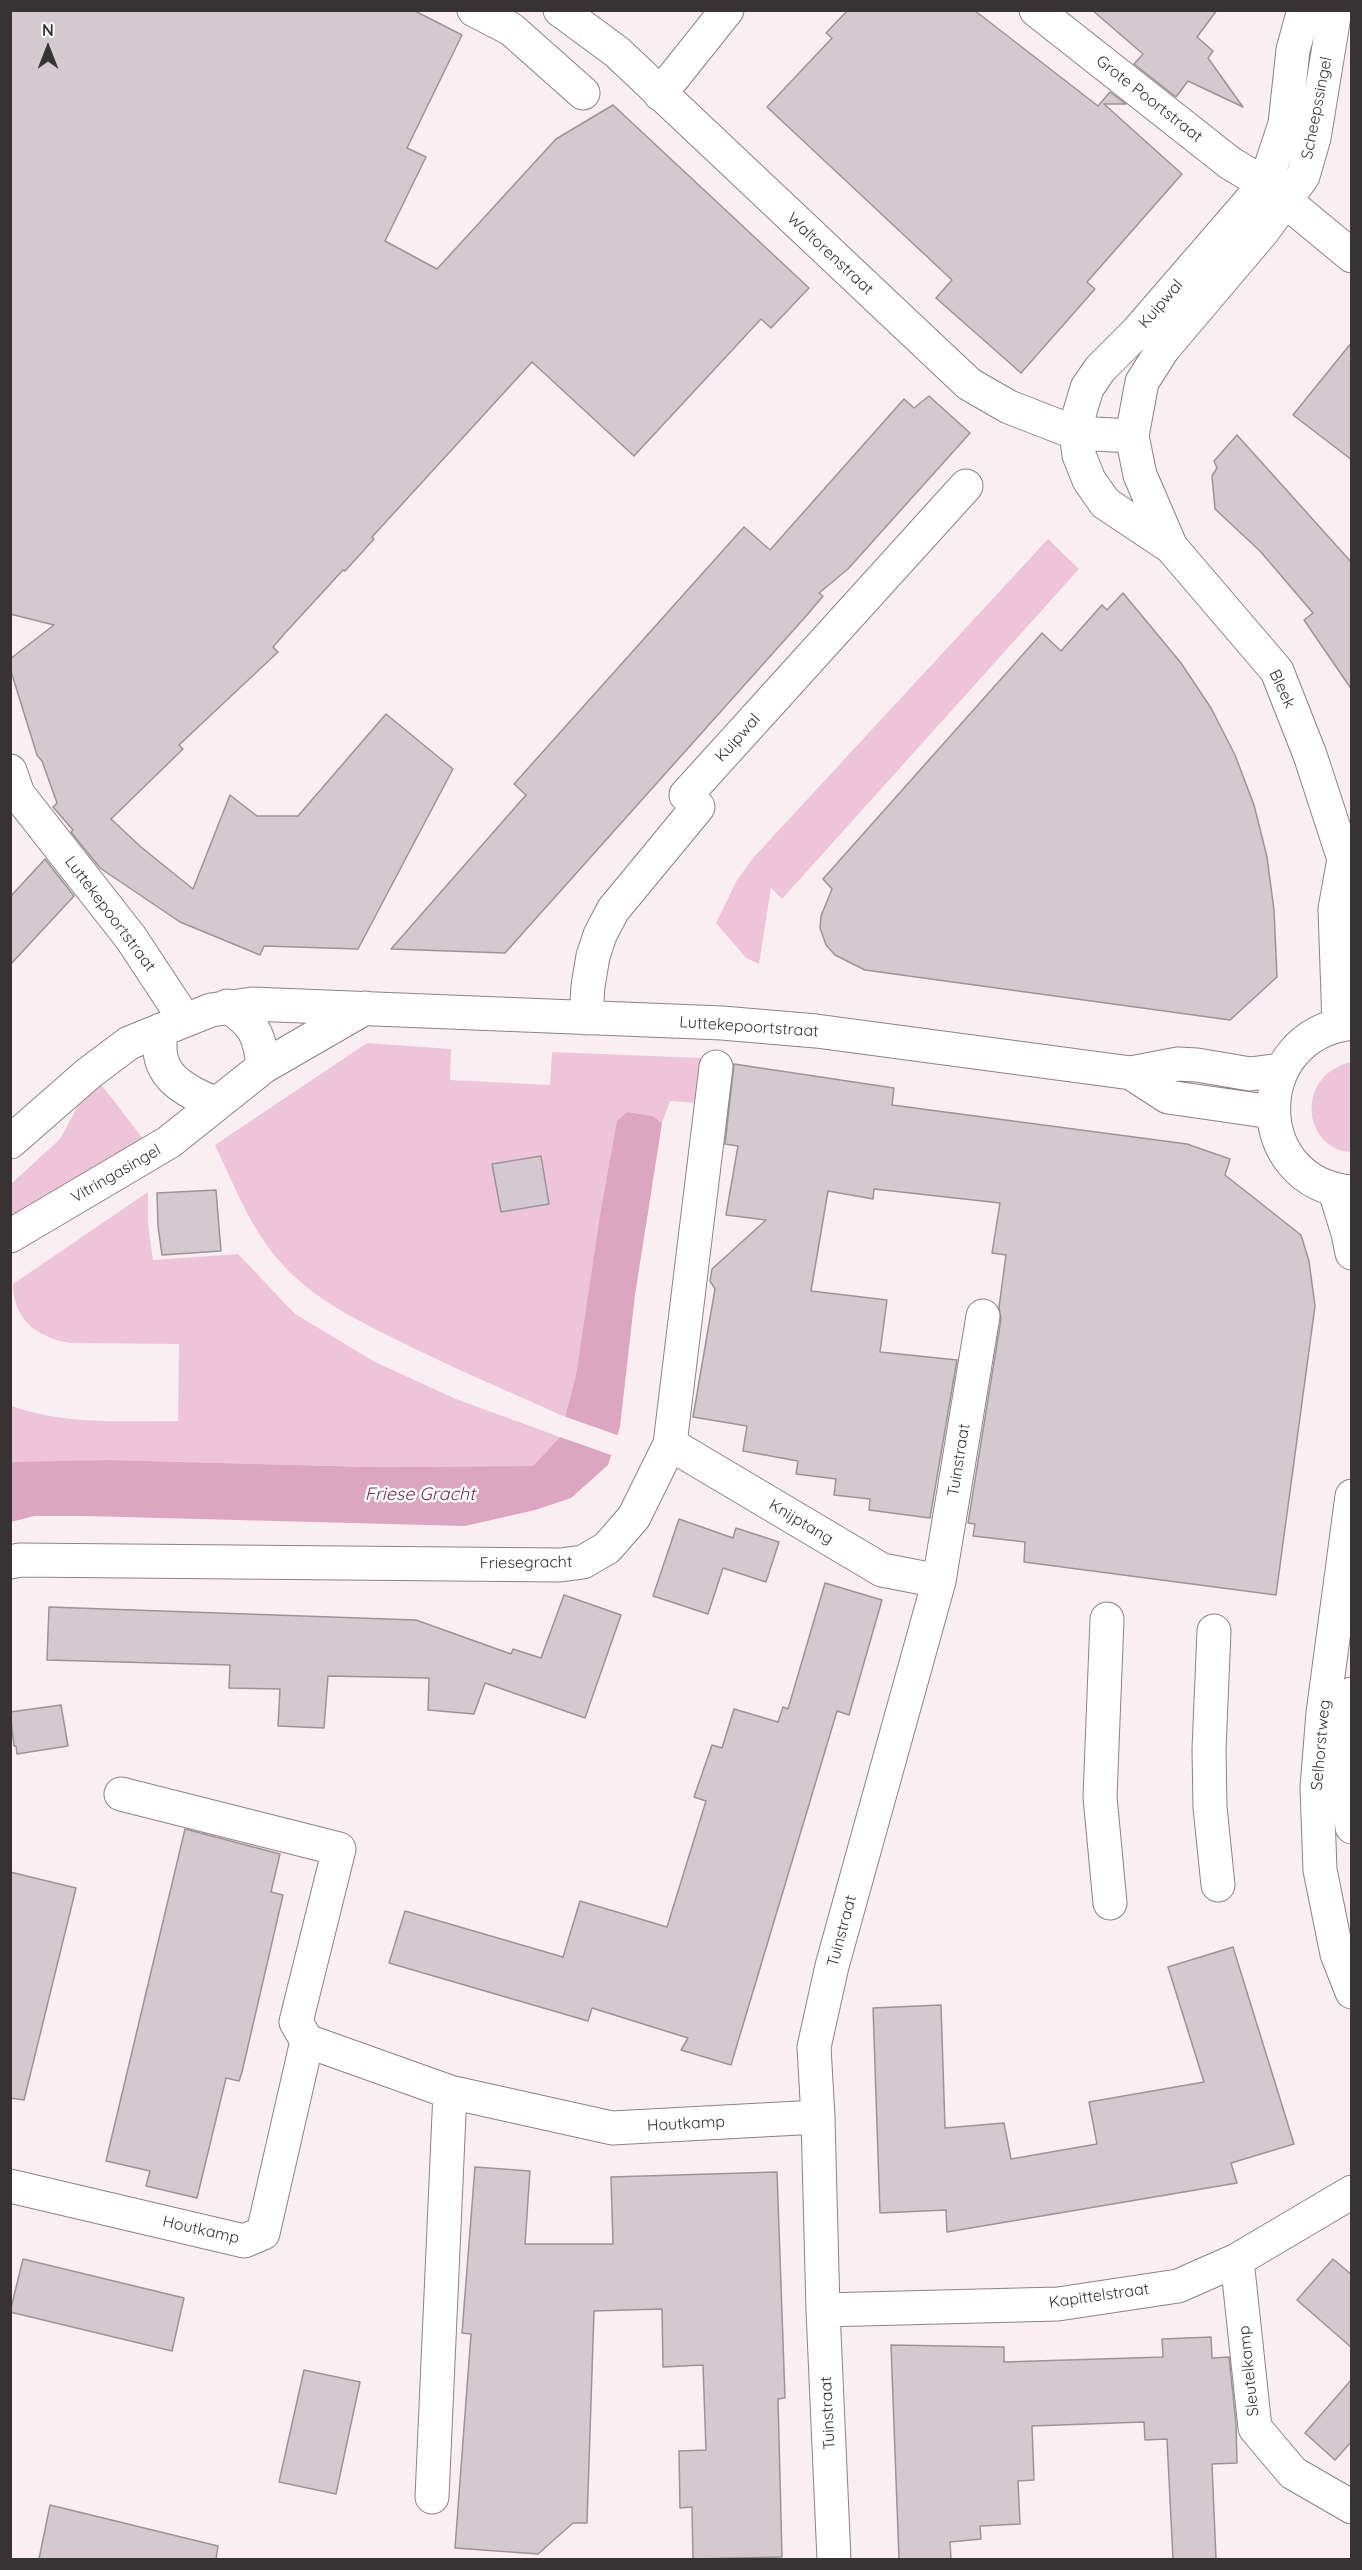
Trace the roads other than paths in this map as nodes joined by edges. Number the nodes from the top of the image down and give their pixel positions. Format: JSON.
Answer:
{"nodes":[{"id":1,"x":474,"y":10,"type":"edge"},
{"id":2,"x":560,"y":10,"type":"edge"},
{"id":3,"x":727,"y":10,"type":"edge"},
{"id":4,"x":1036,"y":10,"type":"edge"},
{"id":5,"x":1304,"y":10,"type":"edge"},
{"id":6,"x":1335,"y":10,"type":"edge"},
{"id":7,"x":582,"y":93,"type":"dead end"},
{"id":8,"x":660,"y":94,"type":"junction"},
{"id":9,"x":1275,"y":193,"type":"junction"},
{"id":10,"x":1345,"y":252,"type":"edge"},
{"id":11,"x":1076,"y":433,"type":"junction"},
{"id":12,"x":1132,"y":436,"type":"junction"},
{"id":13,"x":966,"y":486,"type":"dead end"},
{"id":14,"x":1171,"y":547,"type":"junction"},
{"id":15,"x":13,"y":790,"type":"edge"},
{"id":16,"x":1348,"y":867,"type":"edge"},
{"id":17,"x":227,"y":1006,"type":"junction"},
{"id":18,"x":365,"y":1008,"type":"junction"},
{"id":19,"x":586,"y":1018,"type":"junction"},
{"id":20,"x":1345,"y":1024,"type":"edge"},
{"id":21,"x":173,"y":1025,"type":"junction"},
{"id":22,"x":263,"y":1067,"type":"junction"},
{"id":23,"x":716,"y":1067,"type":"dead end"},
{"id":24,"x":1281,"y":1070,"type":"junction"},
{"id":25,"x":1131,"y":1073,"type":"junction"},
{"id":26,"x":216,"y":1103,"type":"junction"},
{"id":27,"x":1272,"y":1112,"type":"junction"},
{"id":28,"x":10,"y":1142,"type":"edge"},
{"id":29,"x":1343,"y":1191,"type":"edge"},
{"id":30,"x":10,"y":1236,"type":"edge"},
{"id":31,"x":1352,"y":1253,"type":"edge"},
{"id":32,"x":983,"y":1316,"type":"dead end"},
{"id":33,"x":670,"y":1444,"type":"junction"},
{"id":34,"x":1352,"y":1496,"type":"edge"},
{"id":35,"x":10,"y":1562,"type":"edge"},
{"id":36,"x":939,"y":1581,"type":"junction"},
{"id":37,"x":1346,"y":1599,"type":"edge"},
{"id":38,"x":1107,"y":1619,"type":"dead end"},
{"id":39,"x":1214,"y":1631,"type":"dead end"},
{"id":40,"x":1342,"y":1644,"type":"edge"},
{"id":41,"x":1352,"y":1695,"type":"edge"},
{"id":42,"x":121,"y":1794,"type":"dead end"},
{"id":43,"x":1352,"y":1827,"type":"edge"},
{"id":44,"x":1218,"y":1885,"type":"dead end"},
{"id":45,"x":1110,"y":1903,"type":"dead end"},
{"id":46,"x":1352,"y":1992,"type":"edge"},
{"id":47,"x":307,"y":2042,"type":"junction"},
{"id":48,"x":450,"y":2092,"type":"junction"},
{"id":49,"x":818,"y":2117,"type":"junction"},
{"id":50,"x":1352,"y":2192,"type":"edge"},
{"id":51,"x":13,"y":2196,"type":"edge"},
{"id":52,"x":1238,"y":2260,"type":"junction"},
{"id":53,"x":823,"y":2310,"type":"junction"},
{"id":54,"x":432,"y":2497,"type":"dead end"},
{"id":55,"x":1352,"y":2507,"type":"edge"},
{"id":56,"x":834,"y":2559,"type":"edge"}],
"edges":[{"from":1,"to":7,"type":"street"},
{"from":2,"to":8,"type":"street","name":"Waltorenstraat"},
{"from":3,"to":8,"type":"street"},
{"from":4,"to":9,"type":"street","name":"Grote Poortstraat"},
{"from":5,"to":9,"type":"street","name":"Scheepssingel"},
{"from":6,"to":9,"type":"street","name":"Scheepssingel"},
{"from":8,"to":11,"type":"street","name":"Waltorenstraat"},
{"from":9,"to":10,"type":"street","name":"Grote Poortstraat"},
{"from":9,"to":11,"type":"street","name":"Kuipwal"},
{"from":9,"to":12,"type":"street","name":"Kuipwal"},
{"from":11,"to":12,"type":"street","name":"Waltorenstraat"},
{"from":11,"to":14,"type":"street","name":"Bleek"},
{"from":12,"to":14,"type":"street","name":"Bleek"},
{"from":13,"to":19,"type":"street","name":"Kuipwal"},
{"from":14,"to":16,"type":"street","name":"Bleek"},
{"from":15,"to":21,"type":"street","name":"Luttekepoortstraat"},
{"from":16,"to":20,"type":"street","name":"Bleek"},
{"from":17,"to":18,"type":"street","name":"Luttekepoortstraat"},
{"from":17,"to":21,"type":"street","name":"Luttekepoortstraat"},
{"from":17,"to":22,"type":"street"},
{"from":18,"to":19,"type":"street","name":"Luttekepoortstraat"},
{"from":18,"to":22,"type":"street"},
{"from":19,"to":25,"type":"street","name":"Luttekepoortstraat"},
{"from":20,"to":24,"type":"street"},
{"from":21,"to":26,"type":"street"},
{"from":21,"to":28,"type":"street"},
{"from":22,"to":26,"type":"street"},
{"from":23,"to":33,"type":"street","name":"Friesegracht"},
{"from":24,"to":25,"type":"street","name":"Luttekepoortstraat"},
{"from":24,"to":27,"type":"street"},
{"from":25,"to":27,"type":"street","name":"Luttekepoortstraat"},
{"from":26,"to":30,"type":"street","name":"Vitringasingel"},
{"from":27,"to":29,"type":"street"},
{"from":29,"to":31,"type":"street"},
{"from":32,"to":36,"type":"street","name":"Tuinstraat"},
{"from":33,"to":35,"type":"street","name":"Friesegracht"},
{"from":33,"to":36,"type":"street","name":"Knijptang"},
{"from":34,"to":37,"type":"street","name":"Selhorstweg"},
{"from":36,"to":49,"type":"street","name":"Tuinstraat"},
{"from":37,"to":40,"type":"street","name":"Selhorstweg"},
{"from":38,"to":45,"type":"street"},
{"from":39,"to":44,"type":"street"},
{"from":40,"to":46,"type":"street","name":"Selhorstweg"},
{"from":41,"to":43,"type":"street","name":"Selhorstweg"},
{"from":42,"to":47,"type":"street"},
{"from":47,"to":48,"type":"street","name":"Houtkamp"},
{"from":47,"to":51,"type":"street","name":"Houtkamp"},
{"from":48,"to":49,"type":"street","name":"Houtkamp"},
{"from":48,"to":54,"type":"street"},
{"from":49,"to":53,"type":"street","name":"Tuinstraat"},
{"from":50,"to":52,"type":"street","name":"Kapittelstraat"},
{"from":52,"to":53,"type":"street","name":"Kapittelstraat"},
{"from":52,"to":55,"type":"street","name":"Sleutelkamp"},
{"from":53,"to":56,"type":"street","name":"Tuinstraat"}]}
